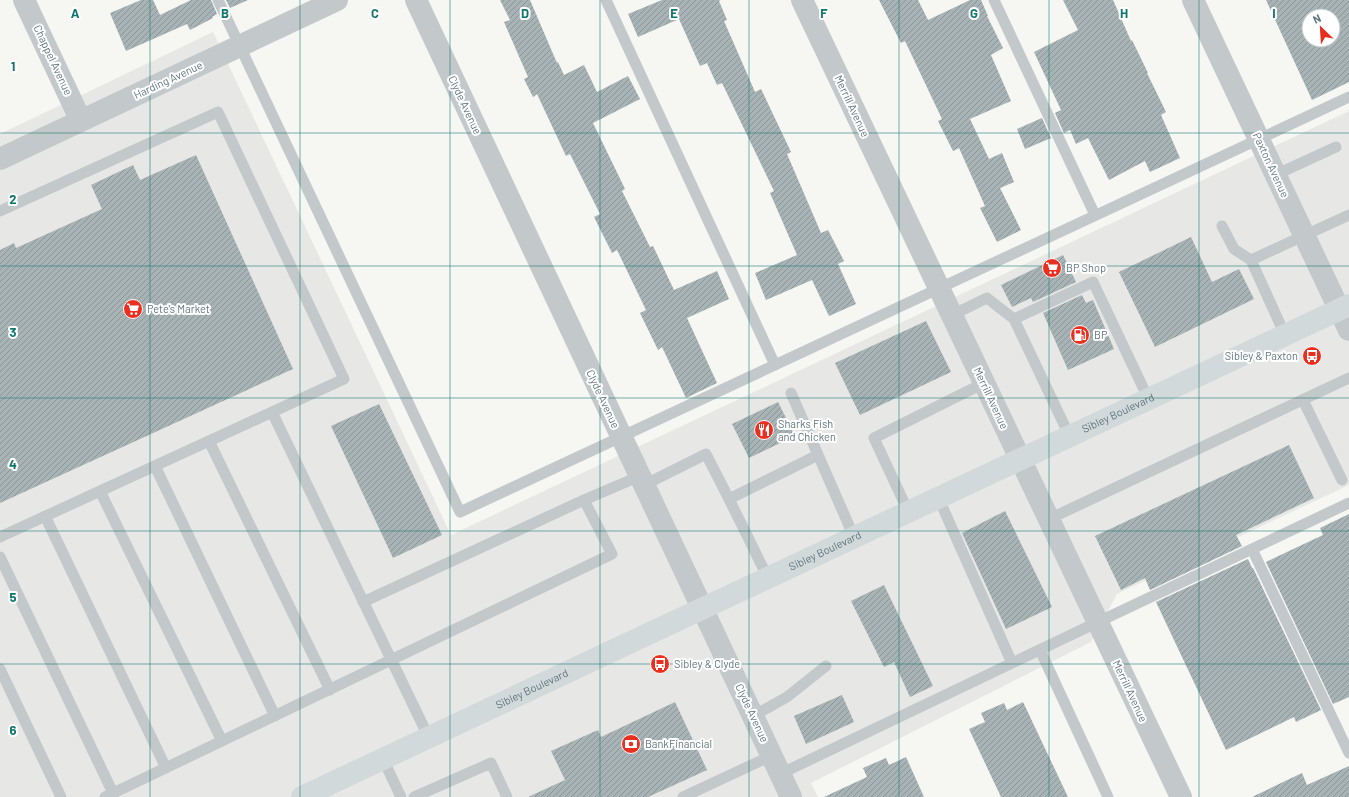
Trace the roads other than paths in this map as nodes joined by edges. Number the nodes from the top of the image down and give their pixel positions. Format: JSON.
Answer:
{"nodes":[{"id":1,"x":24,"y":0,"type":"edge"},
{"id":2,"x":218,"y":0,"type":"edge"},
{"id":3,"x":337,"y":0,"type":"edge"},
{"id":4,"x":416,"y":0,"type":"edge"},
{"id":5,"x":606,"y":0,"type":"edge"},
{"id":6,"x":802,"y":0,"type":"edge"},
{"id":7,"x":994,"y":0,"type":"edge"},
{"id":8,"x":1193,"y":0,"type":"edge"},
{"id":9,"x":240,"y":46,"type":"junction"},
{"id":10,"x":1349,"y":97,"type":"edge"},
{"id":11,"x":81,"y":121,"type":"junction"},
{"id":12,"x":1258,"y":139,"type":"junction"},
{"id":13,"x":1336,"y":147,"type":"dead end"},
{"id":14,"x":0,"y":159,"type":"edge"},
{"id":15,"x":1275,"y":175,"type":"junction"},
{"id":16,"x":0,"y":211,"type":"edge"},
{"id":17,"x":1095,"y":215,"type":"junction"},
{"id":18,"x":1349,"y":215,"type":"edge"},
{"id":19,"x":1222,"y":226,"type":"dead end"},
{"id":20,"x":1304,"y":235,"type":"junction"},
{"id":21,"x":1251,"y":260,"type":"junction"},
{"id":22,"x":939,"y":288,"type":"junction"},
{"id":23,"x":1344,"y":307,"type":"edge"},
{"id":24,"x":952,"y":315,"type":"junction"},
{"id":25,"x":1014,"y":319,"type":"junction"},
{"id":26,"x":1349,"y":330,"type":"edge"},
{"id":27,"x":1285,"y":335,"type":"junction"},
{"id":28,"x":775,"y":365,"type":"junction"},
{"id":29,"x":1349,"y":378,"type":"edge"},
{"id":30,"x":984,"y":383,"type":"junction"},
{"id":31,"x":791,"y":393,"type":"dead end"},
{"id":32,"x":1148,"y":398,"type":"junction"},
{"id":33,"x":1303,"y":400,"type":"junction"},
{"id":34,"x":272,"y":412,"type":"junction"},
{"id":35,"x":1069,"y":435,"type":"junction"},
{"id":36,"x":621,"y":437,"type":"junction"},
{"id":37,"x":209,"y":441,"type":"junction"},
{"id":38,"x":818,"y":455,"type":"junction"},
{"id":39,"x":1020,"y":458,"type":"junction"},
{"id":40,"x":155,"y":466,"type":"junction"},
{"id":41,"x":642,"y":480,"type":"junction"},
{"id":42,"x":1342,"y":480,"type":"dead end"},
{"id":43,"x":100,"y":491,"type":"junction"},
{"id":44,"x":938,"y":497,"type":"junction"},
{"id":45,"x":729,"y":499,"type":"junction"},
{"id":46,"x":584,"y":500,"type":"junction"},
{"id":47,"x":1349,"y":503,"type":"edge"},
{"id":48,"x":908,"y":511,"type":"junction"},
{"id":49,"x":46,"y":516,"type":"junction"},
{"id":50,"x":1049,"y":519,"type":"junction"},
{"id":51,"x":0,"y":537,"type":"edge"},
{"id":52,"x":854,"y":537,"type":"junction"},
{"id":53,"x":1252,"y":549,"type":"junction"},
{"id":54,"x":0,"y":557,"type":"edge"},
{"id":55,"x":768,"y":578,"type":"junction"},
{"id":56,"x":364,"y":602,"type":"junction"},
{"id":57,"x":702,"y":609,"type":"junction"},
{"id":58,"x":1098,"y":622,"type":"junction"},
{"id":59,"x":1040,"y":650,"type":"junction"},
{"id":60,"x":392,"y":660,"type":"junction"},
{"id":61,"x":1012,"y":663,"type":"junction"},
{"id":62,"x":826,"y":666,"type":"dead end"},
{"id":63,"x":0,"y":669,"type":"edge"},
{"id":64,"x":330,"y":690,"type":"junction"},
{"id":65,"x":275,"y":716,"type":"junction"},
{"id":66,"x":753,"y":716,"type":"junction"},
{"id":67,"x":429,"y":738,"type":"junction"},
{"id":68,"x":222,"y":741,"type":"junction"},
{"id":69,"x":1349,"y":753,"type":"edge"},
{"id":70,"x":383,"y":759,"type":"junction"},
{"id":71,"x":776,"y":765,"type":"junction"},
{"id":72,"x":166,"y":768,"type":"junction"},
{"id":73,"x":702,"y":793,"type":"edge"},
{"id":74,"x":109,"y":795,"type":"edge"},
{"id":75,"x":61,"y":797,"type":"edge"},
{"id":76,"x":302,"y":797,"type":"edge"},
{"id":77,"x":401,"y":797,"type":"edge"},
{"id":78,"x":414,"y":797,"type":"edge"},
{"id":79,"x":507,"y":797,"type":"edge"},
{"id":80,"x":683,"y":797,"type":"edge"},
{"id":81,"x":791,"y":797,"type":"edge"},
{"id":82,"x":1108,"y":797,"type":"edge"},
{"id":83,"x":1181,"y":797,"type":"edge"}],
"edges":[{"from":1,"to":11,"type":"street","name":"Chappel Avenue"},
{"from":2,"to":9,"type":"lane"},
{"from":3,"to":9,"type":"street","name":"Harding Avenue"},
{"from":4,"to":36,"type":"street","name":"Clyde Avenue"},
{"from":5,"to":28,"type":"lane"},
{"from":6,"to":22,"type":"street","name":"Merrill Avenue"},
{"from":7,"to":17,"type":"lane"},
{"from":8,"to":12,"type":"street","name":"Paxton Avenue"},
{"from":9,"to":11,"type":"street","name":"Harding Avenue"},
{"from":9,"to":36,"type":"lane"},
{"from":10,"to":12,"type":"lane"},
{"from":11,"to":14,"type":"street","name":"Harding Avenue"},
{"from":12,"to":15,"type":"street","name":"Paxton Avenue"},
{"from":12,"to":17,"type":"lane"},
{"from":13,"to":15,"type":"lane"},
{"from":15,"to":20,"type":"street","name":"Paxton Avenue"},
{"from":16,"to":34,"type":"lane"},
{"from":17,"to":22,"type":"lane"},
{"from":18,"to":20,"type":"lane"},
{"from":19,"to":21,"type":"lane"},
{"from":20,"to":21,"type":"lane"},
{"from":20,"to":23,"type":"street","name":"Paxton Avenue"},
{"from":21,"to":27,"type":"lane"},
{"from":22,"to":24,"type":"street","name":"Merrill Avenue"},
{"from":22,"to":28,"type":"lane"},
{"from":23,"to":26,"type":"street","name":"Paxton Avenue"},
{"from":23,"to":27,"type":"main road","name":"Sibley Boulevard"},
{"from":24,"to":25,"type":"lane"},
{"from":24,"to":30,"type":"street","name":"Merrill Avenue"},
{"from":25,"to":32,"type":"lane"},
{"from":25,"to":35,"type":"lane"},
{"from":27,"to":32,"type":"main road","name":"Sibley Boulevard"},
{"from":28,"to":36,"type":"lane"},
{"from":29,"to":33,"type":"lane"},
{"from":30,"to":39,"type":"street","name":"Merrill Avenue"},
{"from":30,"to":48,"type":"lane"},
{"from":31,"to":38,"type":"lane"},
{"from":32,"to":35,"type":"main road","name":"Sibley Boulevard"},
{"from":33,"to":42,"type":"lane"},
{"from":33,"to":50,"type":"lane"},
{"from":34,"to":37,"type":"lane"},
{"from":34,"to":56,"type":"lane"},
{"from":35,"to":39,"type":"main road","name":"Sibley Boulevard"},
{"from":36,"to":41,"type":"street","name":"Clyde Avenue"},
{"from":37,"to":40,"type":"lane"},
{"from":37,"to":64,"type":"lane"},
{"from":38,"to":45,"type":"lane"},
{"from":38,"to":52,"type":"lane"},
{"from":39,"to":44,"type":"main road","name":"Sibley Boulevard"},
{"from":39,"to":50,"type":"street","name":"Merrill Avenue"},
{"from":40,"to":43,"type":"lane"},
{"from":40,"to":65,"type":"lane"},
{"from":41,"to":45,"type":"lane"},
{"from":41,"to":46,"type":"lane"},
{"from":41,"to":57,"type":"street","name":"Clyde Avenue"},
{"from":43,"to":49,"type":"lane"},
{"from":43,"to":68,"type":"lane"},
{"from":44,"to":48,"type":"main road","name":"Sibley Boulevard"},
{"from":44,"to":61,"type":"lane"},
{"from":45,"to":55,"type":"lane"},
{"from":46,"to":56,"type":"lane"},
{"from":46,"to":60,"type":"lane"},
{"from":47,"to":53,"type":"lane"},
{"from":48,"to":52,"type":"main road","name":"Sibley Boulevard"},
{"from":49,"to":51,"type":"lane"},
{"from":49,"to":72,"type":"lane"},
{"from":50,"to":58,"type":"street","name":"Merrill Avenue"},
{"from":52,"to":55,"type":"main road","name":"Sibley Boulevard"},
{"from":53,"to":58,"type":"lane"},
{"from":53,"to":69,"type":"lane"},
{"from":54,"to":74,"type":"lane"},
{"from":55,"to":57,"type":"main road","name":"Sibley Boulevard"},
{"from":56,"to":60,"type":"lane"},
{"from":57,"to":66,"type":"street","name":"Clyde Avenue"},
{"from":57,"to":67,"type":"main road","name":"Sibley Boulevard"},
{"from":58,"to":59,"type":"lane"},
{"from":58,"to":83,"type":"street","name":"Merrill Avenue"},
{"from":59,"to":61,"type":"lane"},
{"from":59,"to":82,"type":"lane"},
{"from":60,"to":64,"type":"lane"},
{"from":60,"to":67,"type":"lane"},
{"from":61,"to":71,"type":"lane"},
{"from":62,"to":66,"type":"lane"},
{"from":63,"to":75,"type":"lane"},
{"from":64,"to":65,"type":"lane"},
{"from":65,"to":68,"type":"lane"},
{"from":66,"to":71,"type":"street","name":"Clyde Avenue"},
{"from":67,"to":70,"type":"main road","name":"Sibley Boulevard"},
{"from":68,"to":72,"type":"lane"},
{"from":70,"to":76,"type":"main road","name":"Sibley Boulevard"},
{"from":70,"to":77,"type":"lane"},
{"from":71,"to":73,"type":"lane"},
{"from":71,"to":81,"type":"street","name":"Clyde Avenue"},
{"from":72,"to":74,"type":"lane"},
{"from":73,"to":80,"type":"lane"},
{"from":78,"to":79,"type":"lane"}]}
